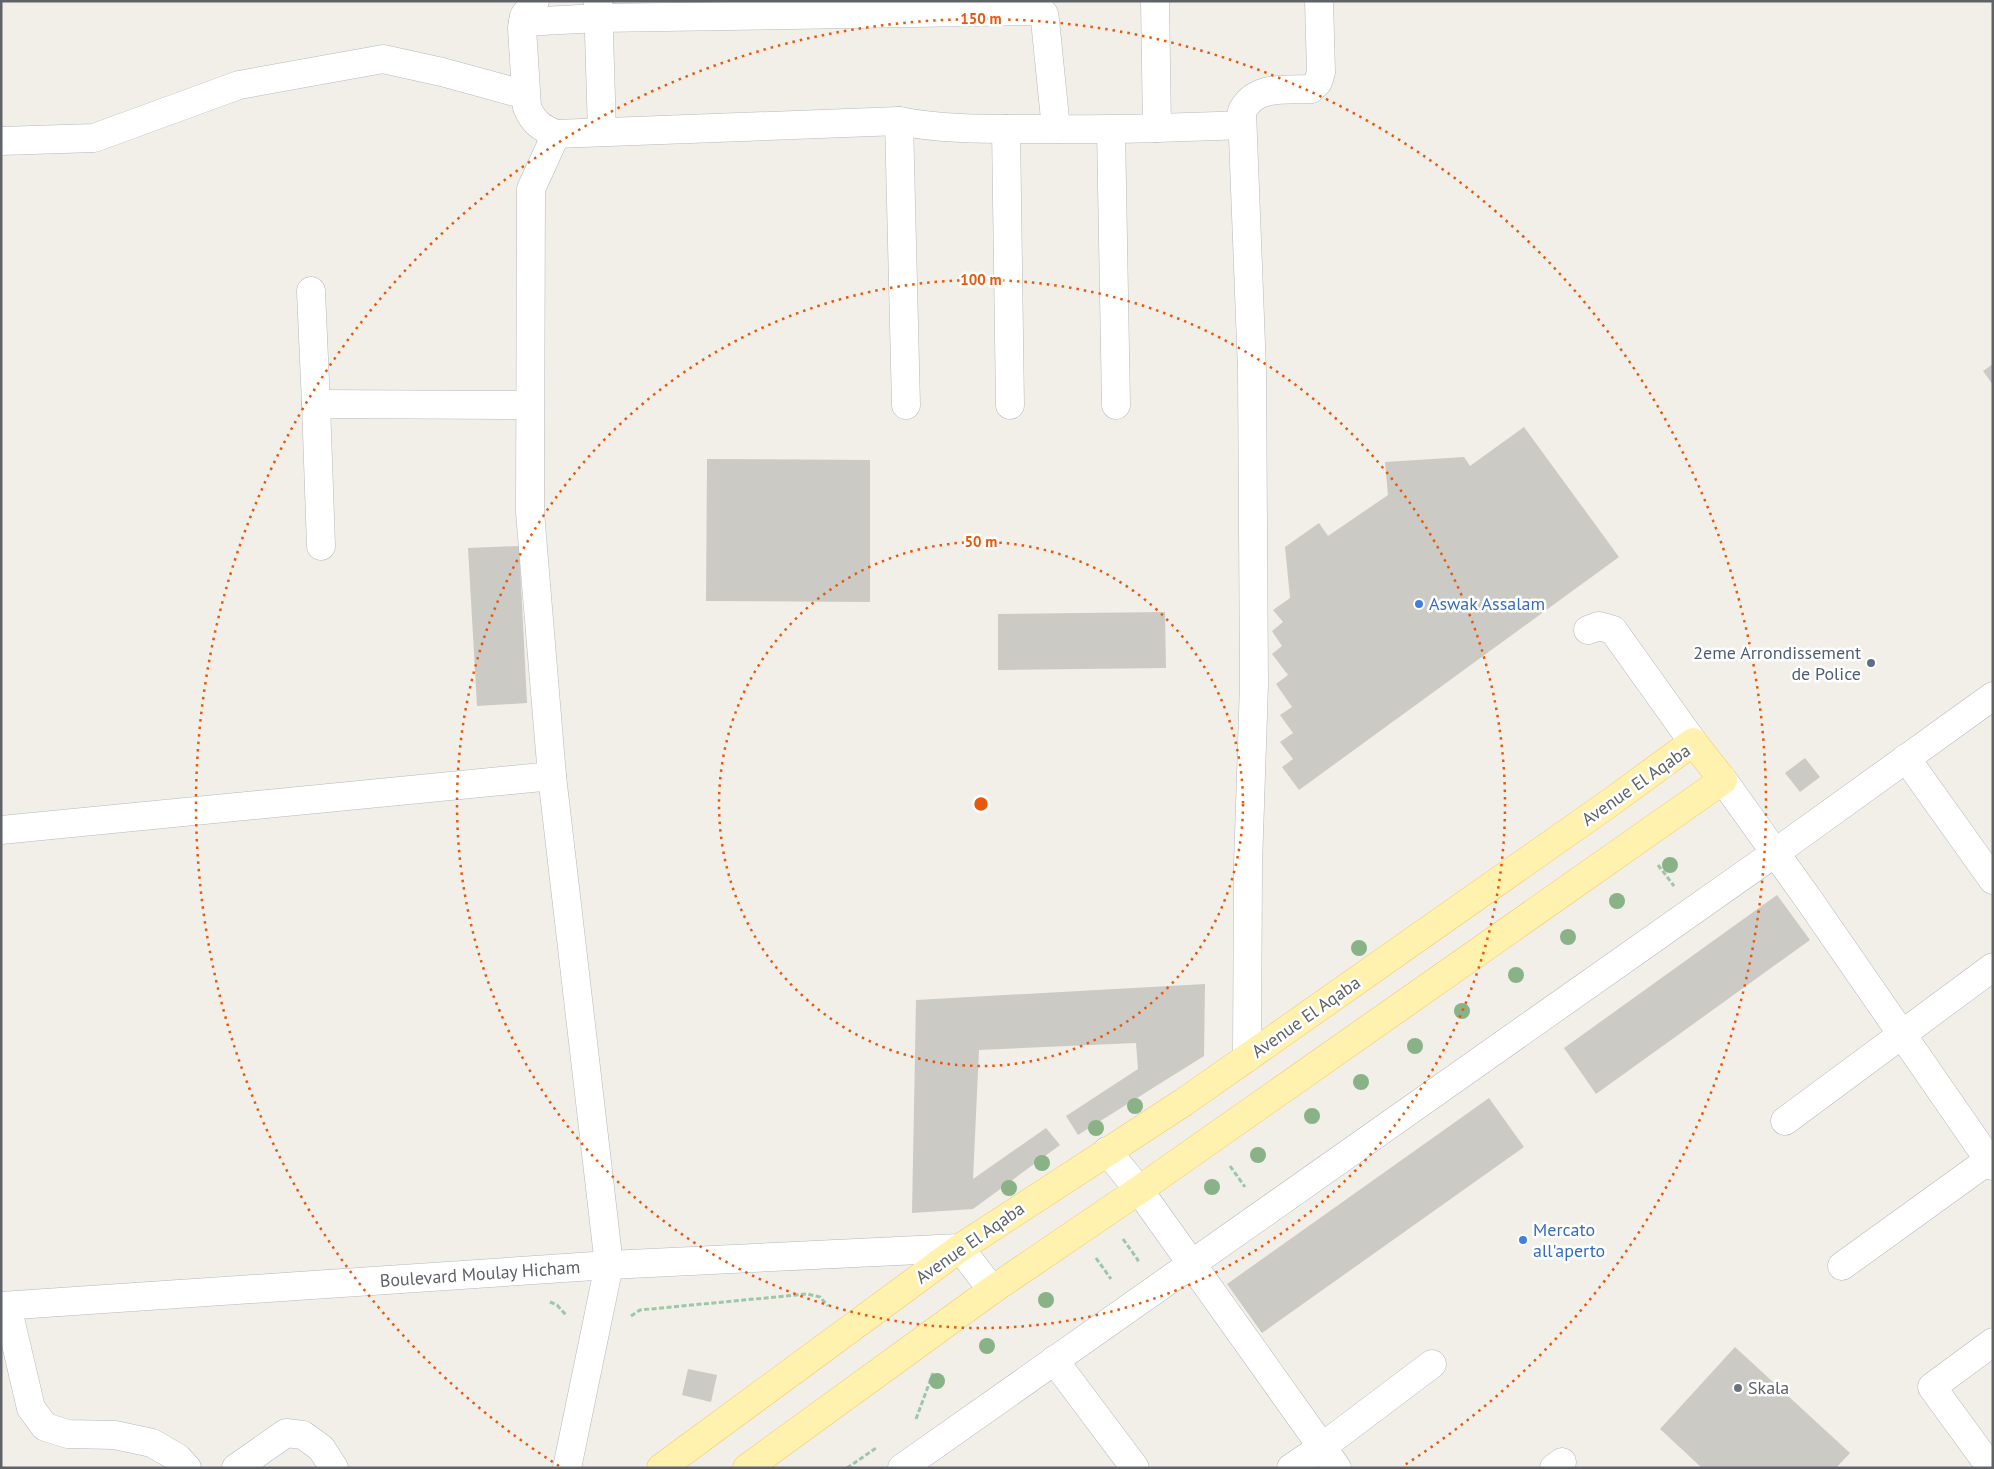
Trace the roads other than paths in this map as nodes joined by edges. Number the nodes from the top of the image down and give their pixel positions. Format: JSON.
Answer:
{"nodes":[{"id":1,"x":1154,"y":1,"type":"edge"},
{"id":2,"x":1319,"y":1,"type":"edge"},
{"id":3,"x":599,"y":10,"type":"edge"},
{"id":4,"x":529,"y":12,"type":"edge"},
{"id":5,"x":526,"y":95,"type":"junction"},
{"id":6,"x":1242,"y":118,"type":"junction"},
{"id":7,"x":899,"y":121,"type":"junction"},
{"id":8,"x":1157,"y":128,"type":"junction"},
{"id":9,"x":1006,"y":129,"type":"junction"},
{"id":10,"x":1056,"y":129,"type":"junction"},
{"id":11,"x":1111,"y":130,"type":"junction"},
{"id":12,"x":602,"y":131,"type":"junction"},
{"id":13,"x":556,"y":134,"type":"junction"},
{"id":14,"x":1,"y":141,"type":"edge"},
{"id":15,"x":311,"y":291,"type":"dead end"},
{"id":16,"x":316,"y":404,"type":"junction"},
{"id":17,"x":530,"y":405,"type":"junction"},
{"id":18,"x":906,"y":405,"type":"dead end"},
{"id":19,"x":1010,"y":405,"type":"dead end"},
{"id":20,"x":1116,"y":405,"type":"dead end"},
{"id":21,"x":321,"y":546,"type":"dead end"},
{"id":22,"x":1588,"y":630,"type":"dead end"},
{"id":23,"x":1993,"y":696,"type":"edge"},
{"id":24,"x":1693,"y":742,"type":"junction"},
{"id":25,"x":1906,"y":758,"type":"junction"},
{"id":26,"x":552,"y":776,"type":"junction"},
{"id":27,"x":1723,"y":780,"type":"junction"},
{"id":28,"x":1,"y":830,"type":"edge"},
{"id":29,"x":1775,"y":853,"type":"junction"},
{"id":30,"x":1993,"y":880,"type":"edge"},
{"id":31,"x":1993,"y":967,"type":"edge"},
{"id":32,"x":1902,"y":1034,"type":"junction"},
{"id":33,"x":1247,"y":1058,"type":"junction"},
{"id":34,"x":1785,"y":1121,"type":"dead end"},
{"id":35,"x":1107,"y":1151,"type":"junction"},
{"id":36,"x":1991,"y":1161,"type":"edge"},
{"id":37,"x":1139,"y":1190,"type":"junction"},
{"id":38,"x":960,"y":1248,"type":"junction"},
{"id":39,"x":1191,"y":1263,"type":"junction"},
{"id":40,"x":609,"y":1265,"type":"junction"},
{"id":41,"x":1842,"y":1266,"type":"dead end"},
{"id":42,"x":992,"y":1290,"type":"junction"},
{"id":43,"x":4,"y":1306,"type":"edge"},
{"id":44,"x":1993,"y":1342,"type":"edge"},
{"id":45,"x":1054,"y":1360,"type":"junction"},
{"id":46,"x":1432,"y":1364,"type":"dead end"},
{"id":47,"x":1330,"y":1457,"type":"edge"},
{"id":48,"x":187,"y":1468,"type":"edge"},
{"id":49,"x":236,"y":1468,"type":"edge"},
{"id":50,"x":334,"y":1468,"type":"edge"},
{"id":51,"x":567,"y":1468,"type":"edge"},
{"id":52,"x":661,"y":1468,"type":"edge"},
{"id":53,"x":747,"y":1468,"type":"edge"},
{"id":54,"x":902,"y":1468,"type":"edge"},
{"id":55,"x":1135,"y":1468,"type":"edge"},
{"id":56,"x":1292,"y":1468,"type":"edge"},
{"id":57,"x":1991,"y":1468,"type":"edge"}],
"edges":[{"from":1,"to":8,"type":"street"},
{"from":2,"to":6,"type":"street"},
{"from":3,"to":4,"type":"street"},
{"from":3,"to":10,"type":"street"},
{"from":3,"to":12,"type":"street"},
{"from":4,"to":5,"type":"street"},
{"from":5,"to":13,"type":"street"},
{"from":5,"to":14,"type":"street"},
{"from":6,"to":8,"type":"street"},
{"from":6,"to":33,"type":"street"},
{"from":7,"to":9,"type":"street"},
{"from":7,"to":12,"type":"street"},
{"from":7,"to":18,"type":"street"},
{"from":8,"to":11,"type":"street"},
{"from":9,"to":10,"type":"street"},
{"from":9,"to":19,"type":"street"},
{"from":10,"to":11,"type":"street"},
{"from":11,"to":20,"type":"street"},
{"from":12,"to":13,"type":"street"},
{"from":13,"to":17,"type":"street"},
{"from":15,"to":16,"type":"street"},
{"from":16,"to":17,"type":"street"},
{"from":16,"to":21,"type":"street"},
{"from":17,"to":26,"type":"street"},
{"from":22,"to":24,"type":"street"},
{"from":23,"to":25,"type":"street"},
{"from":24,"to":27,"type":"main road","name":"Avenue El Aqaba"},
{"from":24,"to":33,"type":"main road","name":"Avenue El Aqaba"},
{"from":25,"to":29,"type":"street"},
{"from":25,"to":30,"type":"street"},
{"from":26,"to":28,"type":"street"},
{"from":26,"to":40,"type":"street"},
{"from":27,"to":29,"type":"street"},
{"from":27,"to":37,"type":"main road"},
{"from":29,"to":32,"type":"street"},
{"from":29,"to":39,"type":"street"},
{"from":31,"to":32,"type":"street"},
{"from":32,"to":34,"type":"street"},
{"from":32,"to":36,"type":"street"},
{"from":33,"to":35,"type":"main road","name":"Avenue El Aqaba"},
{"from":35,"to":37,"type":"street"},
{"from":35,"to":38,"type":"main road","name":"Avenue El Aqaba"},
{"from":36,"to":41,"type":"street"},
{"from":37,"to":39,"type":"street"},
{"from":37,"to":42,"type":"main road"},
{"from":38,"to":40,"type":"street","name":"Boulevard Moulay Hicham"},
{"from":38,"to":42,"type":"street"},
{"from":38,"to":52,"type":"main road","name":"Avenue El Aqaba"},
{"from":39,"to":45,"type":"street"},
{"from":39,"to":47,"type":"street"},
{"from":40,"to":43,"type":"street","name":"Boulevard Moulay Hicham"},
{"from":40,"to":51,"type":"street"},
{"from":42,"to":53,"type":"main road"},
{"from":43,"to":48,"type":"street"},
{"from":44,"to":57,"type":"street"},
{"from":45,"to":54,"type":"street"},
{"from":45,"to":55,"type":"street"},
{"from":46,"to":47,"type":"street"},
{"from":47,"to":56,"type":"street"},
{"from":49,"to":50,"type":"street"}]}
